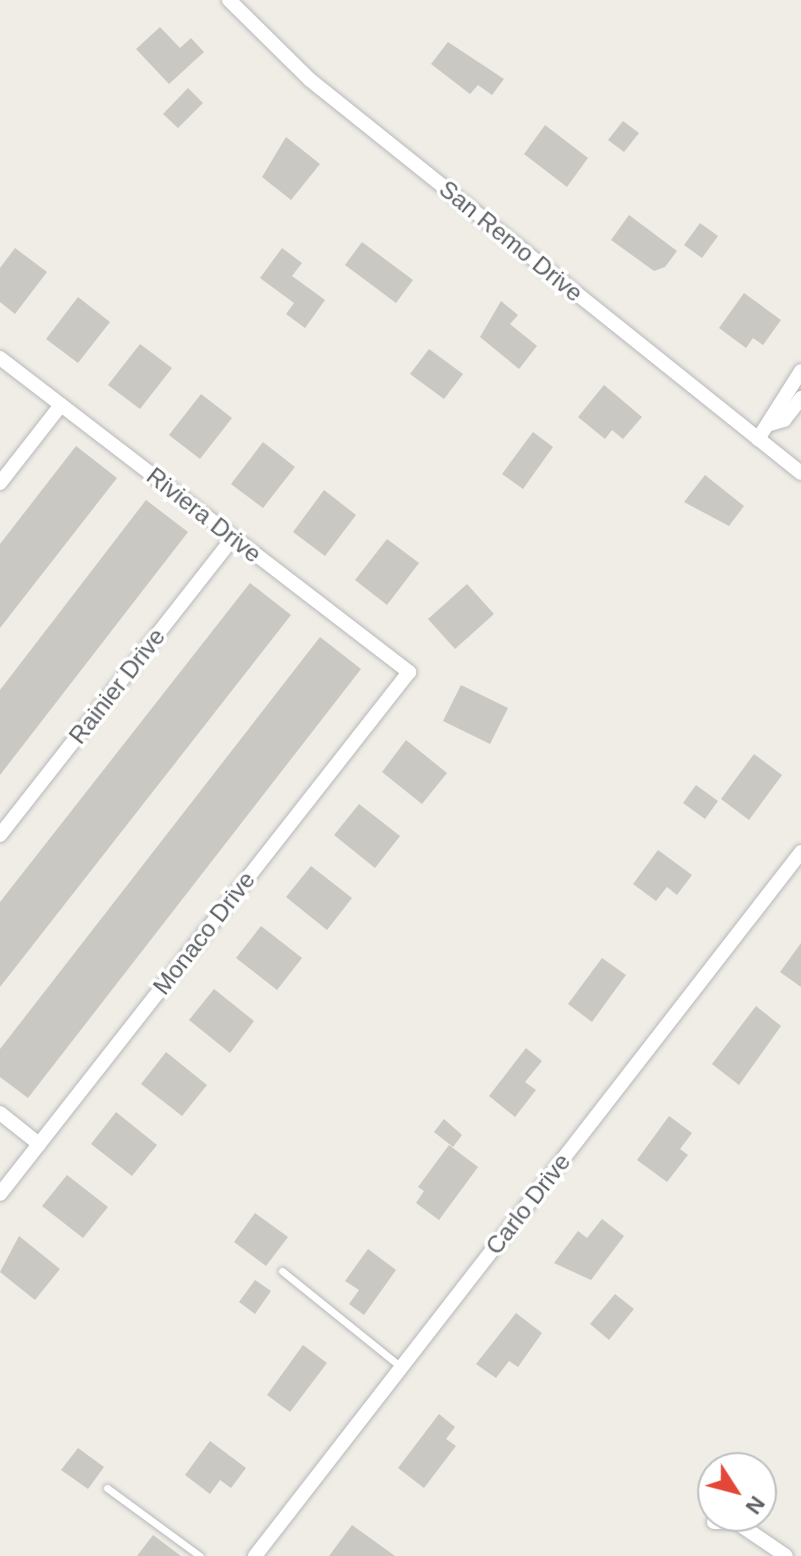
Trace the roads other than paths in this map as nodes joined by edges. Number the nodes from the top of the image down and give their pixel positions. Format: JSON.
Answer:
{"nodes":[{"id":1,"x":229,"y":0,"type":"edge"},
{"id":2,"x":0,"y":358,"type":"edge"},
{"id":3,"x":801,"y":371,"type":"edge"},
{"id":4,"x":801,"y":398,"type":"edge"},
{"id":5,"x":61,"y":405,"type":"junction"},
{"id":6,"x":770,"y":424,"type":"junction"},
{"id":7,"x":758,"y":439,"type":"junction"},
{"id":8,"x":801,"y":473,"type":"edge"},
{"id":9,"x":0,"y":483,"type":"edge"},
{"id":10,"x":233,"y":538,"type":"junction"},
{"id":11,"x":409,"y":672,"type":"joint"},
{"id":12,"x":0,"y":835,"type":"edge"},
{"id":13,"x":801,"y":852,"type":"edge"},
{"id":14,"x":0,"y":1113,"type":"edge"},
{"id":15,"x":39,"y":1144,"type":"junction"},
{"id":16,"x":0,"y":1194,"type":"edge"},
{"id":17,"x":282,"y":1271,"type":"dead end"},
{"id":18,"x":401,"y":1367,"type":"junction"},
{"id":19,"x":107,"y":1488,"type":"dead end"},
{"id":20,"x":751,"y":1532,"type":"edge"},
{"id":21,"x":200,"y":1556,"type":"edge"},
{"id":22,"x":255,"y":1556,"type":"edge"},
{"id":23,"x":786,"y":1556,"type":"edge"}],
"edges":[{"from":1,"to":7,"type":"street","name":"San Remo Drive"},
{"from":2,"to":5,"type":"street","name":"Riviera Drive"},
{"from":3,"to":6,"type":"street"},
{"from":4,"to":6,"type":"street"},
{"from":5,"to":9,"type":"street"},
{"from":5,"to":10,"type":"street","name":"Riviera Drive"},
{"from":6,"to":7,"type":"street"},
{"from":7,"to":8,"type":"street","name":"San Remo Drive"},
{"from":10,"to":11,"type":"street","name":"Riviera Drive"},
{"from":10,"to":12,"type":"street","name":"Rainier Drive"},
{"from":11,"to":15,"type":"street","name":"Monaco Drive"},
{"from":13,"to":18,"type":"street","name":"Carlo Drive"},
{"from":14,"to":15,"type":"street"},
{"from":15,"to":16,"type":"street","name":"Monaco Drive"},
{"from":17,"to":18,"type":"lane"},
{"from":18,"to":22,"type":"street","name":"Carlo Drive"},
{"from":19,"to":21,"type":"lane"},
{"from":20,"to":23,"type":"street"}]}
